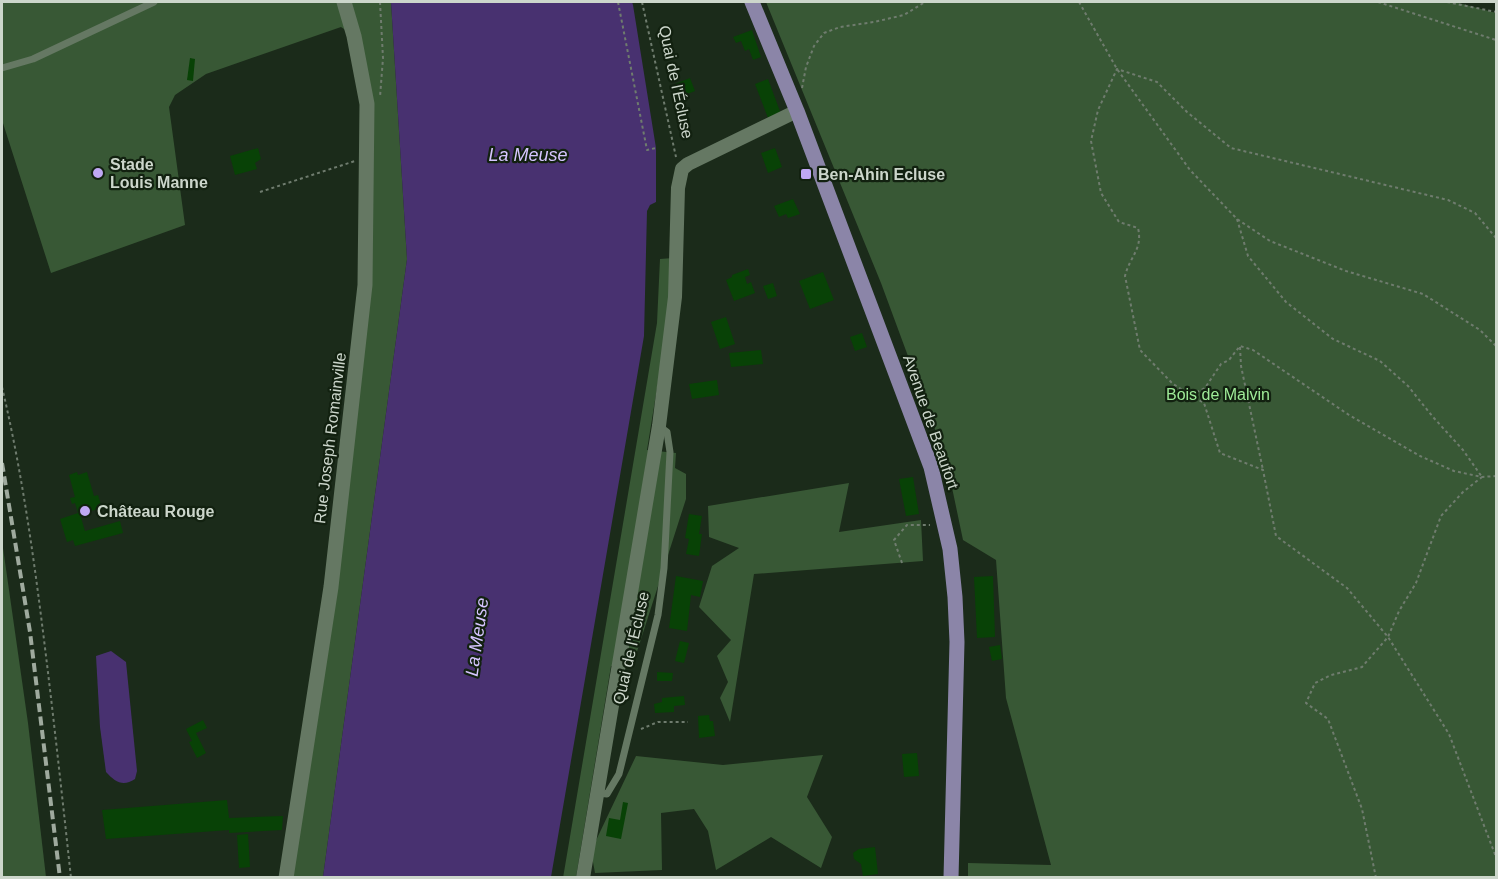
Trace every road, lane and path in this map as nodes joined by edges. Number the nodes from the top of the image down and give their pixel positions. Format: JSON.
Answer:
{"nodes":[{"id":1,"x":154,"y":2,"type":"edge"},
{"id":2,"x":344,"y":2,"type":"edge"},
{"id":3,"x":618,"y":2,"type":"edge"},
{"id":4,"x":642,"y":2,"type":"edge"},
{"id":5,"x":752,"y":2,"type":"edge"},
{"id":6,"x":925,"y":2,"type":"edge"},
{"id":7,"x":1079,"y":2,"type":"edge"},
{"id":8,"x":1378,"y":2,"type":"edge"},
{"id":9,"x":1447,"y":2,"type":"edge"},
{"id":10,"x":1497,"y":12,"type":"edge"},
{"id":11,"x":1497,"y":40,"type":"edge"},
{"id":12,"x":2,"y":68,"type":"edge"},
{"id":13,"x":1117,"y":69,"type":"junction"},
{"id":14,"x":790,"y":94,"type":"junction"},
{"id":15,"x":797,"y":111,"type":"junction"},
{"id":16,"x":656,"y":148,"type":"dead end"},
{"id":17,"x":367,"y":157,"type":"junction"},
{"id":18,"x":682,"y":169,"type":"junction"},
{"id":19,"x":260,"y":192,"type":"dead end"},
{"id":20,"x":1237,"y":219,"type":"junction"},
{"id":21,"x":1497,"y":238,"type":"edge"},
{"id":22,"x":1240,"y":346,"type":"junction"},
{"id":23,"x":1497,"y":346,"type":"edge"},
{"id":24,"x":2,"y":387,"type":"edge"},
{"id":25,"x":1191,"y":395,"type":"junction"},
{"id":26,"x":659,"y":426,"type":"junction"},
{"id":27,"x":1263,"y":470,"type":"junction"},
{"id":28,"x":1497,"y":476,"type":"edge"},
{"id":29,"x":1482,"y":477,"type":"junction"},
{"id":30,"x":945,"y":525,"type":"junction"},
{"id":31,"x":902,"y":563,"type":"dead end"},
{"id":32,"x":1388,"y":637,"type":"junction"},
{"id":33,"x":688,"y":722,"type":"dead end"},
{"id":34,"x":638,"y":736,"type":"dead end"},
{"id":35,"x":597,"y":793,"type":"junction"},
{"id":36,"x":1497,"y":857,"type":"edge"},
{"id":37,"x":70,"y":878,"type":"edge"},
{"id":38,"x":286,"y":878,"type":"edge"},
{"id":39,"x":583,"y":878,"type":"edge"},
{"id":40,"x":951,"y":878,"type":"edge"},
{"id":41,"x":1376,"y":878,"type":"edge"}],
"edges":[{"from":1,"to":12,"type":"lane"},
{"from":2,"to":17,"type":"street","name":"Rue Joseph Romainville"},
{"from":3,"to":16,"type":"path"},
{"from":4,"to":18,"type":"path","name":"Quai de l'Écluse"},
{"from":5,"to":14,"type":"main road","name":"Avenue de Beaufort"},
{"from":6,"to":14,"type":"path"},
{"from":7,"to":13,"type":"path"},
{"from":8,"to":11,"type":"path"},
{"from":9,"to":10,"type":"path"},
{"from":13,"to":20,"type":"path"},
{"from":13,"to":21,"type":"path"},
{"from":13,"to":25,"type":"path"},
{"from":14,"to":15,"type":"main road","name":"Avenue de Beaufort"},
{"from":15,"to":18,"type":"street","name":"Quai de l'Écluse"},
{"from":15,"to":30,"type":"main road","name":"Avenue de Beaufort"},
{"from":17,"to":19,"type":"path"},
{"from":17,"to":38,"type":"street","name":"Rue Joseph Romainville"},
{"from":18,"to":26,"type":"street","name":"Quai de l'Écluse"},
{"from":20,"to":23,"type":"path"},
{"from":20,"to":29,"type":"path"},
{"from":22,"to":25,"type":"path"},
{"from":22,"to":27,"type":"path"},
{"from":22,"to":29,"type":"path"},
{"from":24,"to":37,"type":"path"},
{"from":25,"to":27,"type":"path"},
{"from":26,"to":35,"type":"street","name":"Quai de l'Écluse"},
{"from":26,"to":35,"type":"lane","name":"Quai de l'Écluse"},
{"from":27,"to":32,"type":"path"},
{"from":28,"to":29,"type":"path"},
{"from":29,"to":32,"type":"path"},
{"from":30,"to":31,"type":"path"},
{"from":30,"to":40,"type":"main road","name":"Avenue de Beaufort"},
{"from":32,"to":36,"type":"path"},
{"from":32,"to":41,"type":"path"},
{"from":33,"to":34,"type":"path"},
{"from":35,"to":39,"type":"street","name":"Quai de l'Écluse"}]}
